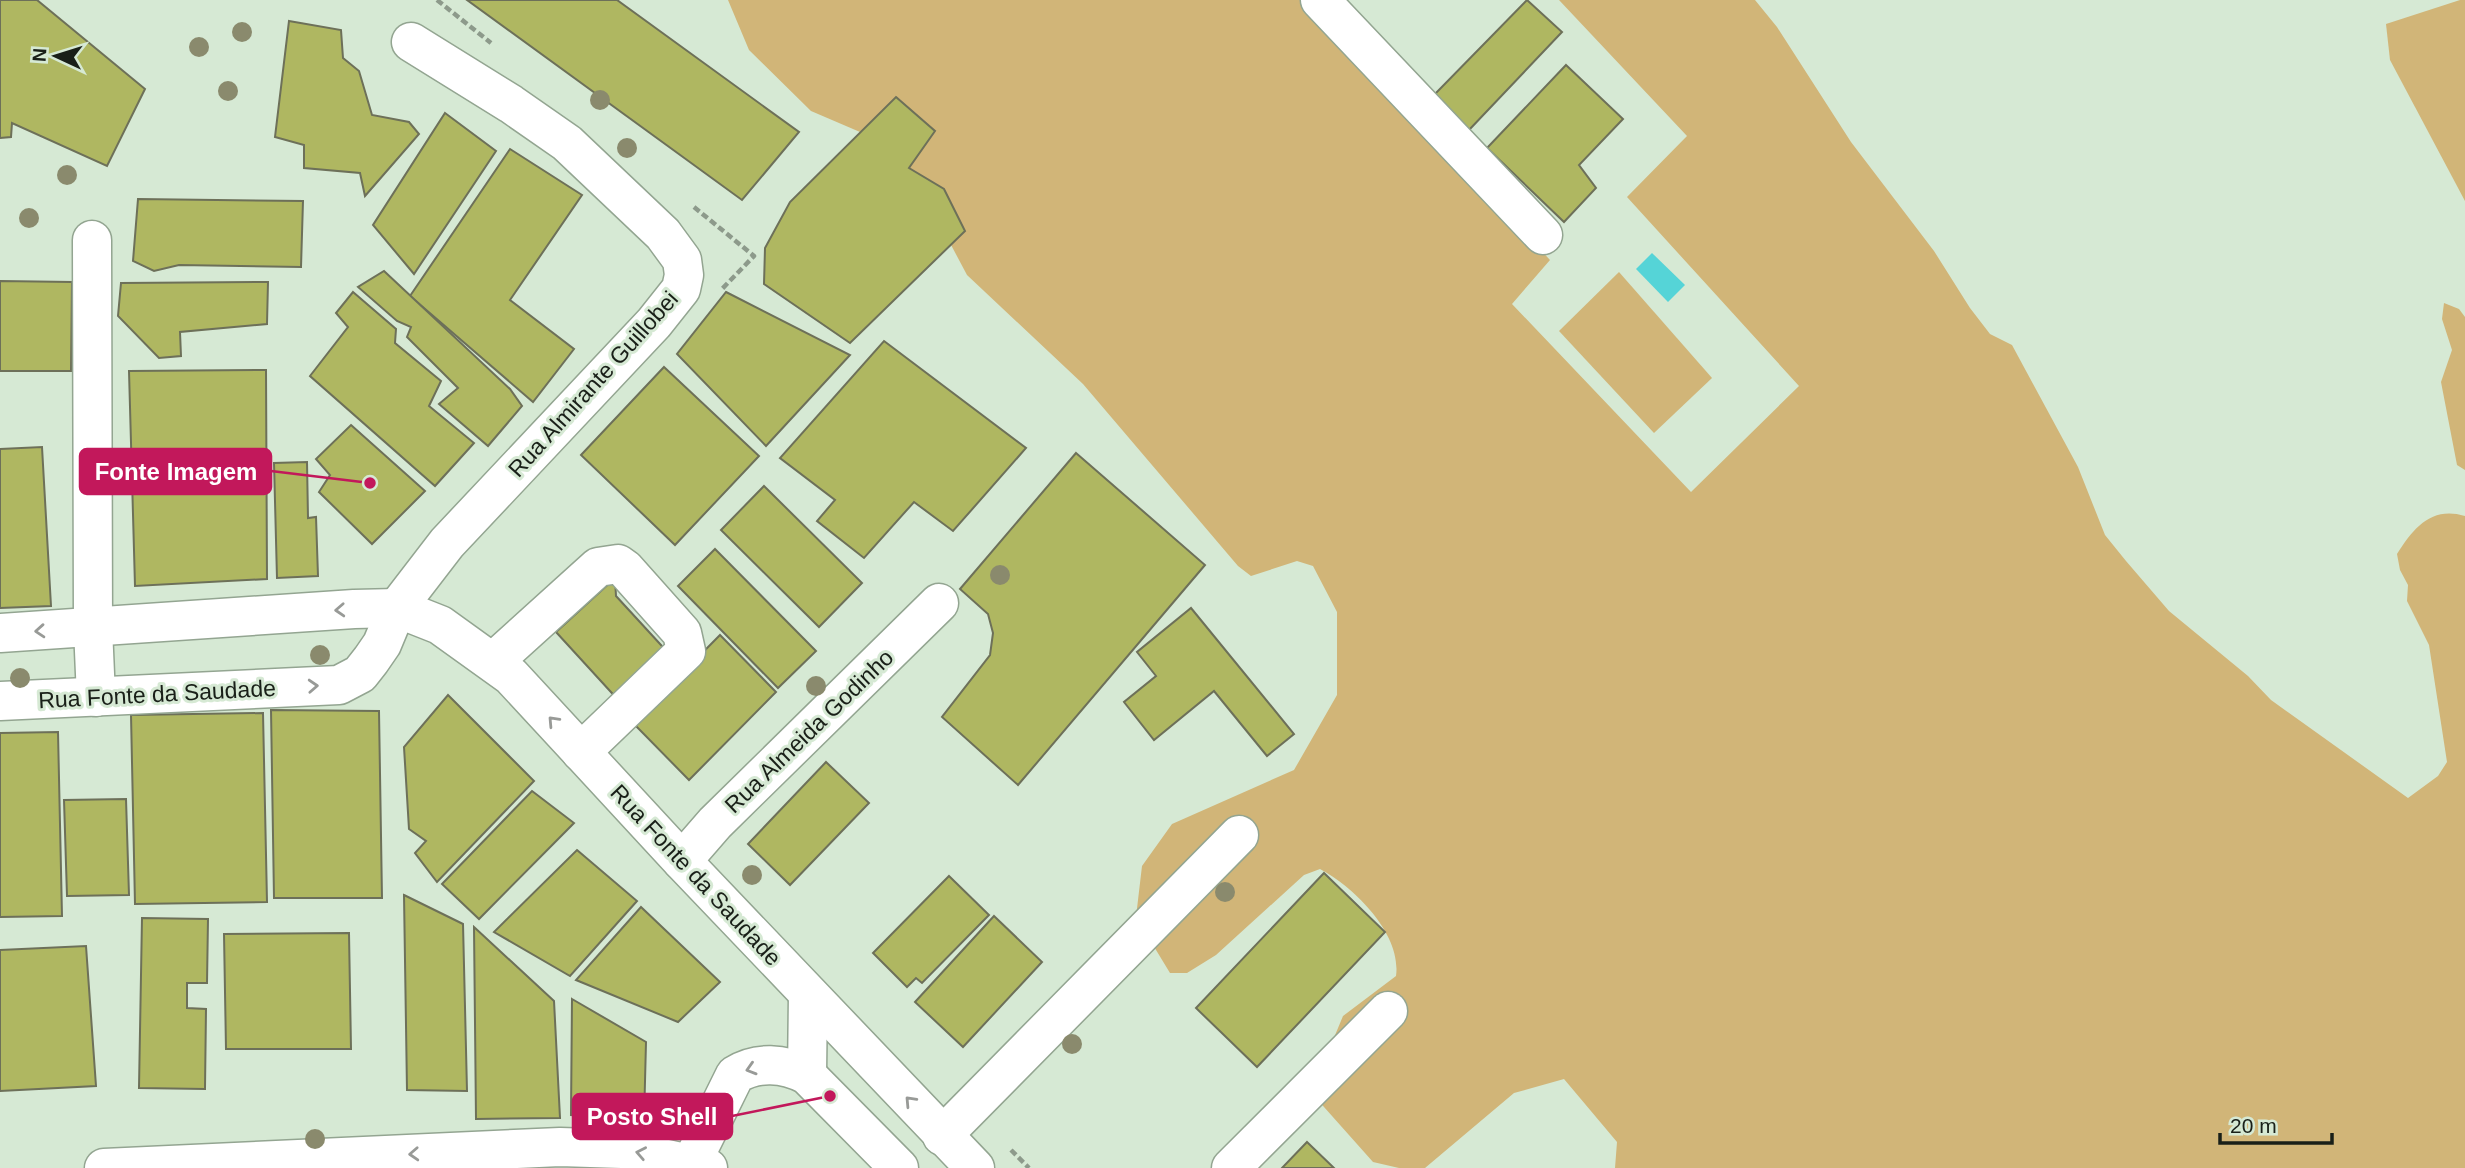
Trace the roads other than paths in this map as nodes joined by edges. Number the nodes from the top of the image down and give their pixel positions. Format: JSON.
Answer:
{"nodes":[{"id":1,"x":1320,"y":0,"type":"edge"},
{"id":2,"x":411,"y":42,"type":"dead end"},
{"id":3,"x":1543,"y":235,"type":"dead end"},
{"id":4,"x":92,"y":240,"type":"dead end"},
{"id":5,"x":939,"y":603,"type":"dead end"},
{"id":6,"x":397,"y":608,"type":"junction"},
{"id":7,"x":93,"y":628,"type":"junction"},
{"id":8,"x":0,"y":633,"type":"edge"},
{"id":9,"x":494,"y":661,"type":"junction"},
{"id":10,"x":96,"y":697,"type":"junction"},
{"id":11,"x":0,"y":701,"type":"edge"},
{"id":12,"x":581,"y":752,"type":"junction"},
{"id":13,"x":1239,"y":835,"type":"dead end"},
{"id":14,"x":682,"y":861,"type":"junction"},
{"id":15,"x":808,"y":994,"type":"junction"},
{"id":16,"x":1388,"y":1011,"type":"dead end"},
{"id":17,"x":807,"y":1075,"type":"junction"},
{"id":18,"x":962,"y":1142,"type":"edge"},
{"id":19,"x":700,"y":1166,"type":"edge"},
{"id":20,"x":898,"y":1166,"type":"edge"},
{"id":21,"x":104,"y":1168,"type":"edge"},
{"id":22,"x":1231,"y":1168,"type":"edge"}],
"edges":[{"from":1,"to":3,"type":"main road"},
{"from":2,"to":6,"type":"main road","name":"Rua Almirante Guillobei"},
{"from":4,"to":7,"type":"main road"},
{"from":5,"to":14,"type":"main road","name":"Rua Almeida Godinho"},
{"from":6,"to":7,"type":"main road","name":"Rua Fonte da Saudade","one_way":true},
{"from":6,"to":9,"type":"main road","name":"Rua Fonte da Saudade"},
{"from":10,"to":6,"type":"main road","name":"Rua Fonte da Saudade","one_way":true},
{"from":7,"to":8,"type":"main road","name":"Rua Fonte da Saudade","one_way":true},
{"from":7,"to":10,"type":"main road"},
{"from":12,"to":9,"type":"main road","name":"Rua Fonte da Saudade","one_way":true},
{"from":9,"to":12,"type":"main road"},
{"from":10,"to":11,"type":"main road","name":"Rua Fonte da Saudade"},
{"from":12,"to":14,"type":"main road","name":"Rua Fonte da Saudade"},
{"from":13,"to":18,"type":"main road"},
{"from":14,"to":15,"type":"main road","name":"Rua Fonte da Saudade"},
{"from":15,"to":17,"type":"main road"},
{"from":18,"to":15,"type":"main road","name":"Rua Fonte da Saudade","one_way":true},
{"from":16,"to":22,"type":"main road"},
{"from":17,"to":19,"type":"main road","one_way":true},
{"from":17,"to":20,"type":"main road"},
{"from":18,"to":20,"type":"main road"},
{"from":19,"to":21,"type":"main road","one_way":true}]}
